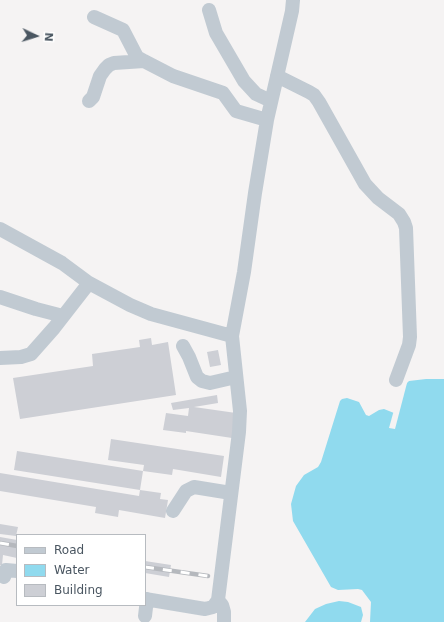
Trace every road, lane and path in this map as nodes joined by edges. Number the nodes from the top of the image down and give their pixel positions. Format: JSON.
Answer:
{"nodes":[{"id":1,"x":293,"y":0,"type":"edge"},
{"id":2,"x":209,"y":10,"type":"dead end"},
{"id":3,"x":94,"y":18,"type":"dead end"},
{"id":4,"x":144,"y":61,"type":"junction"},
{"id":5,"x":277,"y":76,"type":"junction"},
{"id":6,"x":249,"y":88,"type":"junction"},
{"id":7,"x":226,"y":96,"type":"junction"},
{"id":8,"x":89,"y":101,"type":"dead end"},
{"id":9,"x":272,"y":101,"type":"junction"},
{"id":10,"x":267,"y":120,"type":"junction"},
{"id":11,"x":0,"y":229,"type":"edge"},
{"id":12,"x":89,"y":283,"type":"junction"},
{"id":13,"x":0,"y":297,"type":"edge"},
{"id":14,"x":63,"y":316,"type":"junction"},
{"id":15,"x":232,"y":336,"type":"junction"},
{"id":16,"x":183,"y":346,"type":"dead end"},
{"id":17,"x":0,"y":358,"type":"edge"},
{"id":18,"x":236,"y":377,"type":"junction"},
{"id":19,"x":396,"y":380,"type":"dead end"},
{"id":20,"x":232,"y":492,"type":"junction"},
{"id":21,"x":173,"y":511,"type":"dead end"},
{"id":22,"x":16,"y":571,"type":"edge"},
{"id":23,"x":7,"y":578,"type":"edge"},
{"id":24,"x":146,"y":596,"type":"edge"},
{"id":25,"x":218,"y":600,"type":"junction"},
{"id":26,"x":146,"y":606,"type":"edge"},
{"id":27,"x":145,"y":616,"type":"dead end"},
{"id":28,"x":224,"y":622,"type":"edge"}],
"edges":[{"from":1,"to":5,"type":"street"},
{"from":2,"to":6,"type":"street"},
{"from":3,"to":4,"type":"street"},
{"from":4,"to":7,"type":"street"},
{"from":4,"to":8,"type":"street"},
{"from":5,"to":9,"type":"street"},
{"from":5,"to":19,"type":"street"},
{"from":6,"to":7,"type":"street"},
{"from":6,"to":9,"type":"street"},
{"from":7,"to":10,"type":"street"},
{"from":9,"to":10,"type":"street"},
{"from":10,"to":15,"type":"street"},
{"from":11,"to":12,"type":"street"},
{"from":12,"to":14,"type":"street"},
{"from":12,"to":15,"type":"street"},
{"from":13,"to":14,"type":"street"},
{"from":14,"to":17,"type":"street"},
{"from":15,"to":18,"type":"street"},
{"from":16,"to":18,"type":"street"},
{"from":18,"to":20,"type":"street"},
{"from":20,"to":21,"type":"street"},
{"from":20,"to":25,"type":"street"},
{"from":22,"to":23,"type":"street"},
{"from":24,"to":25,"type":"street"},
{"from":25,"to":28,"type":"street"},
{"from":26,"to":27,"type":"street"}]}
